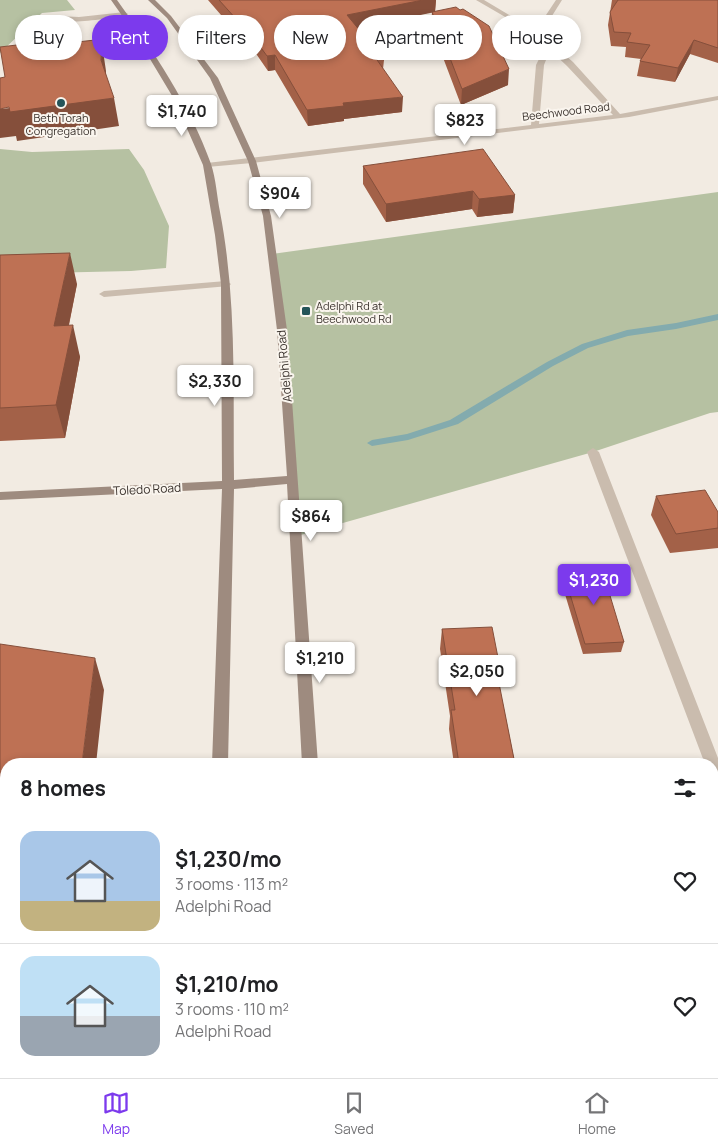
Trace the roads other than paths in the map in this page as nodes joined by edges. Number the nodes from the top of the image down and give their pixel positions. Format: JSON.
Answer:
{"nodes":[{"id":1,"x":114,"y":0,"type":"edge"},
{"id":2,"x":151,"y":0,"type":"edge"},
{"id":3,"x":478,"y":0,"type":"edge"},
{"id":4,"x":559,"y":0,"type":"edge"},
{"id":5,"x":125,"y":14,"type":"junction"},
{"id":6,"x":506,"y":15,"type":"edge"},
{"id":7,"x":550,"y":15,"type":"edge"},
{"id":8,"x":82,"y":19,"type":"edge"},
{"id":9,"x":542,"y":60,"type":"edge"},
{"id":10,"x":565,"y":60,"type":"edge"},
{"id":11,"x":718,"y":98,"type":"edge"},
{"id":12,"x":618,"y":116,"type":"junction"},
{"id":13,"x":535,"y":125,"type":"junction"},
{"id":14,"x":252,"y":162,"type":"junction"},
{"id":15,"x":207,"y":165,"type":"junction"},
{"id":16,"x":226,"y":284,"type":"junction"},
{"id":17,"x":104,"y":294,"type":"dead end"},
{"id":18,"x":592,"y":452,"type":"dead end"},
{"id":19,"x":293,"y":479,"type":"junction"},
{"id":20,"x":228,"y":485,"type":"junction"},
{"id":21,"x":0,"y":496,"type":"edge"},
{"id":22,"x":220,"y":758,"type":"edge"},
{"id":23,"x":310,"y":758,"type":"edge"},
{"id":24,"x":711,"y":758,"type":"edge"}],
"edges":[{"from":1,"to":5,"type":"main road"},
{"from":2,"to":14,"type":"main road","name":"Adelphi Road"},
{"from":3,"to":6,"type":"street"},
{"from":4,"to":7,"type":"street"},
{"from":5,"to":8,"type":"street"},
{"from":5,"to":15,"type":"main road"},
{"from":9,"to":13,"type":"street"},
{"from":10,"to":12,"type":"street"},
{"from":11,"to":12,"type":"street","name":"Beechwood Road"},
{"from":12,"to":13,"type":"street","name":"Beechwood Road"},
{"from":13,"to":14,"type":"street","name":"Beechwood Road"},
{"from":14,"to":15,"type":"street","name":"Beechwood Road"},
{"from":14,"to":19,"type":"main road","name":"Adelphi Road"},
{"from":15,"to":16,"type":"main road"},
{"from":16,"to":17,"type":"street"},
{"from":16,"to":20,"type":"main road"},
{"from":18,"to":24,"type":"street"},
{"from":19,"to":20,"type":"main road","name":"Toledo Road"},
{"from":19,"to":23,"type":"main road","name":"Adelphi Road"},
{"from":20,"to":21,"type":"main road","name":"Toledo Road"},
{"from":20,"to":22,"type":"main road"}]}
